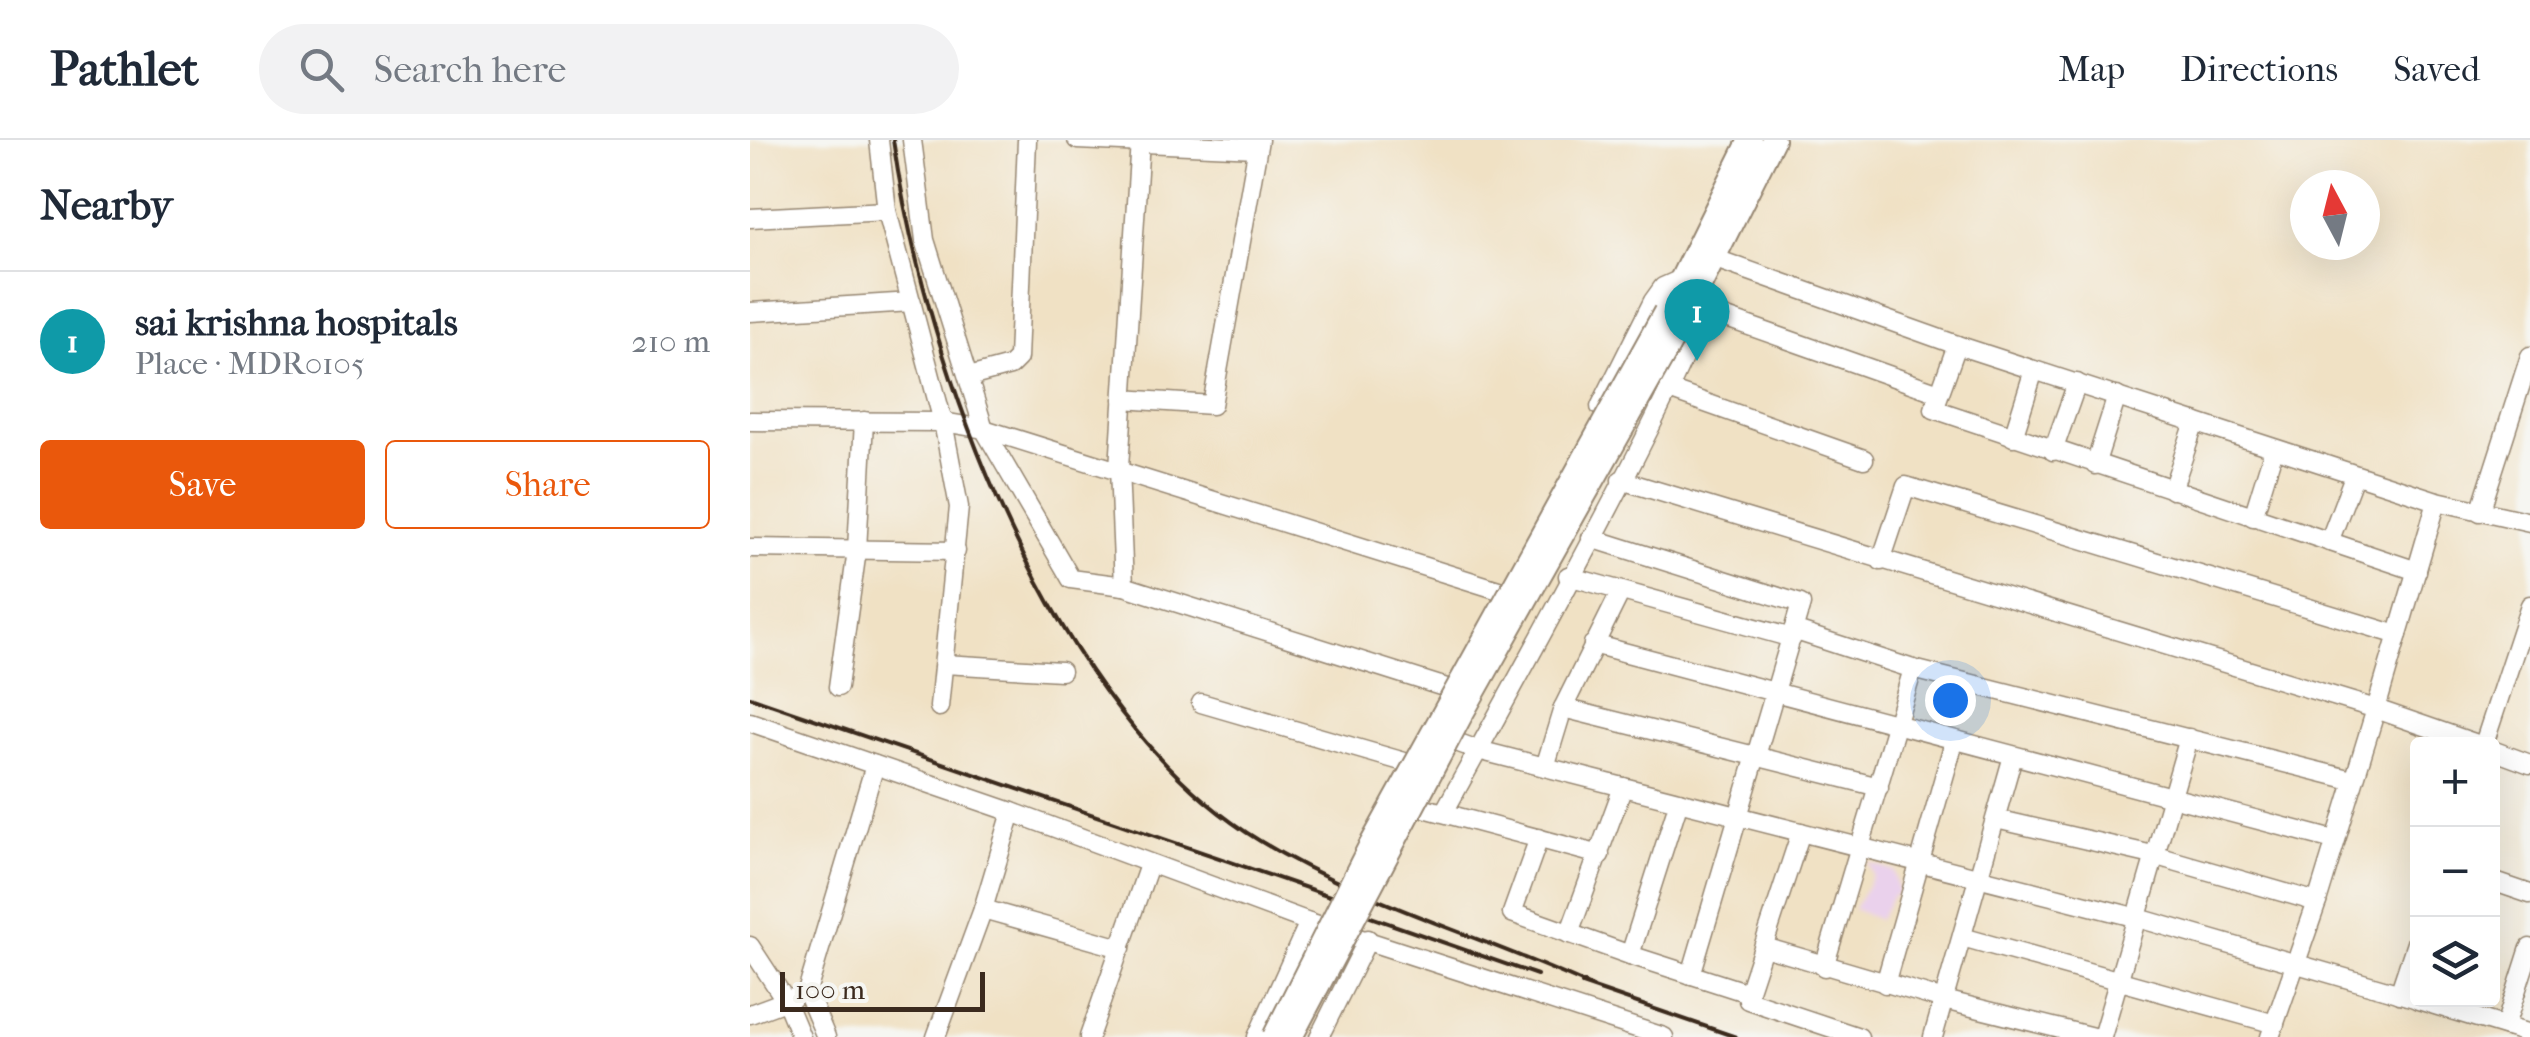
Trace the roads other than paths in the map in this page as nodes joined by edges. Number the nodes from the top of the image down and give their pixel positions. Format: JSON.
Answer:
{"nodes":[{"id":1,"x":878,"y":140,"type":"edge"},
{"id":2,"x":912,"y":140,"type":"edge"},
{"id":3,"x":1027,"y":140,"type":"edge"},
{"id":4,"x":1077,"y":140,"type":"edge"},
{"id":5,"x":1750,"y":140,"type":"edge"},
{"id":6,"x":1773,"y":140,"type":"edge"},
{"id":7,"x":1140,"y":142,"type":"edge"},
{"id":8,"x":1258,"y":144,"type":"edge"},
{"id":9,"x":887,"y":211,"type":"junction"},
{"id":10,"x":750,"y":218,"type":"edge"},
{"id":11,"x":1713,"y":258,"type":"junction"},
{"id":12,"x":1694,"y":292,"type":"junction"},
{"id":13,"x":912,"y":302,"type":"junction"},
{"id":14,"x":750,"y":312,"type":"edge"},
{"id":15,"x":1673,"y":318,"type":"junction"},
{"id":16,"x":1958,"y":345,"type":"junction"},
{"id":17,"x":2530,"y":356,"type":"edge"},
{"id":18,"x":2034,"y":370,"type":"junction"},
{"id":19,"x":968,"y":377,"type":"junction"},
{"id":20,"x":2077,"y":383,"type":"junction"},
{"id":21,"x":1669,"y":390,"type":"junction"},
{"id":22,"x":1939,"y":394,"type":"junction"},
{"id":23,"x":2117,"y":396,"type":"junction"},
{"id":24,"x":1123,"y":400,"type":"junction"},
{"id":25,"x":750,"y":421,"type":"edge"},
{"id":26,"x":864,"y":421,"type":"junction"},
{"id":27,"x":944,"y":422,"type":"junction"},
{"id":28,"x":2195,"y":422,"type":"junction"},
{"id":29,"x":984,"y":428,"type":"junction"},
{"id":30,"x":2013,"y":437,"type":"junction"},
{"id":31,"x":2274,"y":449,"type":"junction"},
{"id":32,"x":2053,"y":451,"type":"junction"},
{"id":33,"x":1864,"y":459,"type":"dead end"},
{"id":34,"x":2096,"y":465,"type":"junction"},
{"id":35,"x":1118,"y":468,"type":"junction"},
{"id":36,"x":2354,"y":476,"type":"junction"},
{"id":37,"x":1621,"y":480,"type":"junction"},
{"id":38,"x":2172,"y":490,"type":"junction"},
{"id":39,"x":2437,"y":500,"type":"junction"},
{"id":40,"x":2480,"y":512,"type":"junction"},
{"id":41,"x":2253,"y":517,"type":"junction"},
{"id":42,"x":2530,"y":522,"type":"edge"},
{"id":43,"x":1591,"y":538,"type":"junction"},
{"id":44,"x":2329,"y":542,"type":"junction"},
{"id":45,"x":750,"y":548,"type":"edge"},
{"id":46,"x":858,"y":550,"type":"junction"},
{"id":47,"x":956,"y":551,"type":"junction"},
{"id":48,"x":1881,"y":561,"type":"junction"},
{"id":49,"x":2417,"y":571,"type":"junction"},
{"id":50,"x":1568,"y":576,"type":"junction"},
{"id":51,"x":1124,"y":586,"type":"junction"},
{"id":52,"x":1502,"y":591,"type":"junction"},
{"id":53,"x":1621,"y":591,"type":"junction"},
{"id":54,"x":2529,"y":614,"type":"edge"},
{"id":55,"x":1792,"y":634,"type":"junction"},
{"id":56,"x":2398,"y":635,"type":"junction"},
{"id":57,"x":1594,"y":644,"type":"junction"},
{"id":58,"x":944,"y":664,"type":"junction"},
{"id":59,"x":1913,"y":669,"type":"junction"},
{"id":60,"x":1061,"y":671,"type":"dead end"},
{"id":61,"x":838,"y":688,"type":"dead end"},
{"id":62,"x":1450,"y":689,"type":"junction"},
{"id":63,"x":1777,"y":694,"type":"junction"},
{"id":64,"x":1201,"y":703,"type":"dead end"},
{"id":65,"x":939,"y":707,"type":"dead end"},
{"id":66,"x":1563,"y":708,"type":"junction"},
{"id":67,"x":2376,"y":709,"type":"junction"},
{"id":68,"x":750,"y":722,"type":"edge"},
{"id":69,"x":1898,"y":727,"type":"junction"},
{"id":70,"x":1427,"y":731,"type":"junction"},
{"id":71,"x":2459,"y":737,"type":"edge"},
{"id":72,"x":2483,"y":737,"type":"edge"},
{"id":73,"x":2189,"y":738,"type":"junction"},
{"id":74,"x":1954,"y":742,"type":"junction"},
{"id":75,"x":1478,"y":750,"type":"junction"},
{"id":76,"x":2500,"y":753,"type":"edge"},
{"id":77,"x":1759,"y":755,"type":"junction"},
{"id":78,"x":2014,"y":756,"type":"junction"},
{"id":79,"x":1408,"y":763,"type":"junction"},
{"id":80,"x":2530,"y":764,"type":"edge"},
{"id":81,"x":875,"y":766,"type":"junction"},
{"id":82,"x":1546,"y":767,"type":"junction"},
{"id":83,"x":2352,"y":780,"type":"junction"},
{"id":84,"x":1624,"y":787,"type":"junction"},
{"id":85,"x":1879,"y":787,"type":"junction"},
{"id":86,"x":2174,"y":797,"type":"junction"},
{"id":87,"x":1679,"y":801,"type":"junction"},
{"id":88,"x":1012,"y":812,"type":"junction"},
{"id":89,"x":1444,"y":812,"type":"junction"},
{"id":90,"x":1740,"y":816,"type":"junction"},
{"id":91,"x":1996,"y":819,"type":"junction"},
{"id":92,"x":1801,"y":832,"type":"junction"},
{"id":93,"x":1538,"y":838,"type":"junction"},
{"id":94,"x":2334,"y":840,"type":"junction"},
{"id":95,"x":1859,"y":847,"type":"junction"},
{"id":96,"x":1600,"y":855,"type":"junction"},
{"id":97,"x":2157,"y":856,"type":"junction"},
{"id":98,"x":1920,"y":862,"type":"junction"},
{"id":99,"x":1149,"y":865,"type":"junction"},
{"id":100,"x":1980,"y":878,"type":"junction"},
{"id":101,"x":2500,"y":884,"type":"edge"},
{"id":102,"x":2530,"y":894,"type":"edge"},
{"id":103,"x":2317,"y":902,"type":"junction"},
{"id":104,"x":983,"y":910,"type":"junction"},
{"id":105,"x":2138,"y":918,"type":"junction"},
{"id":106,"x":1309,"y":922,"type":"junction"},
{"id":107,"x":1569,"y":934,"type":"junction"},
{"id":108,"x":1962,"y":937,"type":"junction"},
{"id":109,"x":1368,"y":939,"type":"junction"},
{"id":110,"x":750,"y":946,"type":"edge"},
{"id":111,"x":1764,"y":946,"type":"junction"},
{"id":112,"x":1120,"y":948,"type":"junction"},
{"id":113,"x":2530,"y":948,"type":"edge"},
{"id":114,"x":1630,"y":955,"type":"junction"},
{"id":115,"x":2298,"y":962,"type":"junction"},
{"id":116,"x":1824,"y":967,"type":"junction"},
{"id":117,"x":1692,"y":975,"type":"junction"},
{"id":118,"x":2117,"y":983,"type":"junction"},
{"id":119,"x":1886,"y":984,"type":"junction"},
{"id":120,"x":807,"y":992,"type":"junction"},
{"id":121,"x":1748,"y":993,"type":"junction"},
{"id":122,"x":2410,"y":997,"type":"edge"},
{"id":123,"x":1944,"y":1000,"type":"junction"},
{"id":124,"x":786,"y":1001,"type":"junction"},
{"id":125,"x":2436,"y":1007,"type":"edge"},
{"id":126,"x":750,"y":1014,"type":"edge"},
{"id":127,"x":1608,"y":1028,"type":"edge"},
{"id":128,"x":2493,"y":1028,"type":"edge"},
{"id":129,"x":2273,"y":1033,"type":"edge"},
{"id":130,"x":2530,"y":1034,"type":"edge"},
{"id":131,"x":802,"y":1037,"type":"edge"},
{"id":132,"x":826,"y":1037,"type":"edge"},
{"id":133,"x":936,"y":1037,"type":"edge"},
{"id":134,"x":1090,"y":1037,"type":"edge"},
{"id":135,"x":1257,"y":1037,"type":"edge"},
{"id":136,"x":1274,"y":1037,"type":"edge"},
{"id":137,"x":1291,"y":1037,"type":"edge"},
{"id":138,"x":1319,"y":1037,"type":"edge"},
{"id":139,"x":1664,"y":1037,"type":"edge"},
{"id":140,"x":1859,"y":1037,"type":"edge"},
{"id":141,"x":1933,"y":1037,"type":"edge"},
{"id":142,"x":2094,"y":1037,"type":"edge"},
{"id":143,"x":2102,"y":1037,"type":"edge"}],
"edges":[{"from":1,"to":9,"type":"street"},
{"from":2,"to":19,"type":"street"},
{"from":3,"to":19,"type":"street"},
{"from":4,"to":7,"type":"street"},
{"from":5,"to":12,"type":"main road"},
{"from":6,"to":11,"type":"main road"},
{"from":7,"to":8,"type":"street"},
{"from":7,"to":24,"type":"street"},
{"from":8,"to":24,"type":"street"},
{"from":9,"to":10,"type":"street"},
{"from":9,"to":13,"type":"street"},
{"from":11,"to":12,"type":"main road"},
{"from":11,"to":16,"type":"street"},
{"from":12,"to":15,"type":"main road"},
{"from":12,"to":21,"type":"street"},
{"from":12,"to":22,"type":"street"},
{"from":12,"to":52,"type":"street"},
{"from":13,"to":14,"type":"street"},
{"from":13,"to":27,"type":"street"},
{"from":15,"to":136,"type":"main road","bridge":true},
{"from":15,"to":137,"type":"main road","bridge":true},
{"from":16,"to":18,"type":"street"},
{"from":16,"to":22,"type":"street"},
{"from":17,"to":40,"type":"street"},
{"from":18,"to":20,"type":"street"},
{"from":18,"to":30,"type":"street"},
{"from":19,"to":29,"type":"street"},
{"from":20,"to":23,"type":"street"},
{"from":20,"to":32,"type":"street"},
{"from":21,"to":33,"type":"street"},
{"from":21,"to":37,"type":"street"},
{"from":22,"to":30,"type":"street"},
{"from":23,"to":28,"type":"street"},
{"from":23,"to":34,"type":"street"},
{"from":24,"to":35,"type":"street"},
{"from":25,"to":26,"type":"street"},
{"from":26,"to":27,"type":"street"},
{"from":26,"to":46,"type":"street"},
{"from":27,"to":29,"type":"street"},
{"from":27,"to":47,"type":"street"},
{"from":28,"to":31,"type":"street"},
{"from":28,"to":38,"type":"street"},
{"from":29,"to":35,"type":"street"},
{"from":29,"to":51,"type":"street"},
{"from":30,"to":32,"type":"street"},
{"from":31,"to":36,"type":"street"},
{"from":31,"to":41,"type":"street"},
{"from":32,"to":34,"type":"street"},
{"from":34,"to":38,"type":"street"},
{"from":35,"to":51,"type":"street"},
{"from":35,"to":52,"type":"street"},
{"from":36,"to":39,"type":"street"},
{"from":36,"to":44,"type":"street"},
{"from":37,"to":43,"type":"street"},
{"from":37,"to":48,"type":"street"},
{"from":38,"to":41,"type":"street"},
{"from":39,"to":40,"type":"street"},
{"from":39,"to":49,"type":"street"},
{"from":40,"to":42,"type":"street"},
{"from":41,"to":44,"type":"street"},
{"from":43,"to":50,"type":"street"},
{"from":43,"to":55,"type":"street"},
{"from":44,"to":49,"type":"street"},
{"from":45,"to":46,"type":"street"},
{"from":46,"to":47,"type":"street"},
{"from":46,"to":61,"type":"street"},
{"from":47,"to":58,"type":"street"},
{"from":48,"to":56,"type":"street"},
{"from":48,"to":67,"type":"street"},
{"from":49,"to":56,"type":"street"},
{"from":50,"to":53,"type":"street"},
{"from":50,"to":75,"type":"street"},
{"from":51,"to":62,"type":"street"},
{"from":52,"to":62,"type":"street"},
{"from":53,"to":55,"type":"street"},
{"from":53,"to":57,"type":"street"},
{"from":54,"to":72,"type":"street"},
{"from":55,"to":59,"type":"street"},
{"from":55,"to":63,"type":"street"},
{"from":56,"to":67,"type":"street"},
{"from":57,"to":63,"type":"street"},
{"from":57,"to":66,"type":"street"},
{"from":58,"to":60,"type":"street"},
{"from":58,"to":65,"type":"street"},
{"from":59,"to":69,"type":"street"},
{"from":59,"to":73,"type":"street"},
{"from":62,"to":70,"type":"street"},
{"from":63,"to":69,"type":"street"},
{"from":63,"to":77,"type":"street"},
{"from":64,"to":79,"type":"street"},
{"from":66,"to":77,"type":"street"},
{"from":66,"to":82,"type":"street"},
{"from":67,"to":71,"type":"street"},
{"from":67,"to":83,"type":"street"},
{"from":68,"to":81,"type":"street"},
{"from":69,"to":74,"type":"street"},
{"from":69,"to":85,"type":"street"},
{"from":70,"to":75,"type":"street"},
{"from":70,"to":79,"type":"street"},
{"from":73,"to":83,"type":"street"},
{"from":73,"to":86,"type":"street"},
{"from":74,"to":78,"type":"street"},
{"from":74,"to":98,"type":"street"},
{"from":75,"to":82,"type":"street"},
{"from":75,"to":89,"type":"street"},
{"from":76,"to":80,"type":"street"},
{"from":77,"to":85,"type":"street"},
{"from":77,"to":90,"type":"street"},
{"from":78,"to":86,"type":"street"},
{"from":78,"to":91,"type":"street"},
{"from":79,"to":89,"type":"street"},
{"from":81,"to":88,"type":"street"},
{"from":81,"to":120,"type":"street"},
{"from":82,"to":84,"type":"street"},
{"from":83,"to":94,"type":"street"},
{"from":84,"to":87,"type":"street"},
{"from":84,"to":96,"type":"street"},
{"from":85,"to":95,"type":"street"},
{"from":86,"to":94,"type":"street"},
{"from":86,"to":97,"type":"street"},
{"from":87,"to":90,"type":"street"},
{"from":87,"to":114,"type":"street"},
{"from":88,"to":99,"type":"street"},
{"from":88,"to":104,"type":"street"},
{"from":89,"to":93,"type":"street"},
{"from":90,"to":92,"type":"street"},
{"from":90,"to":117,"type":"street"},
{"from":91,"to":97,"type":"street"},
{"from":91,"to":100,"type":"street"},
{"from":92,"to":95,"type":"street"},
{"from":92,"to":111,"type":"street"},
{"from":93,"to":96,"type":"street"},
{"from":93,"to":107,"type":"street"},
{"from":94,"to":103,"type":"street"},
{"from":95,"to":98,"type":"street"},
{"from":95,"to":116,"type":"street"},
{"from":96,"to":107,"type":"street"},
{"from":97,"to":103,"type":"street"},
{"from":97,"to":105,"type":"street"},
{"from":98,"to":100,"type":"street"},
{"from":98,"to":119,"type":"street"},
{"from":99,"to":106,"type":"street"},
{"from":99,"to":112,"type":"street"},
{"from":100,"to":105,"type":"street"},
{"from":100,"to":108,"type":"street"},
{"from":101,"to":102,"type":"street"},
{"from":103,"to":115,"type":"street"},
{"from":104,"to":112,"type":"street"},
{"from":104,"to":133,"type":"street"},
{"from":105,"to":115,"type":"street"},
{"from":105,"to":118,"type":"street"},
{"from":106,"to":109,"type":"street"},
{"from":106,"to":135,"type":"street"},
{"from":107,"to":114,"type":"street"},
{"from":108,"to":118,"type":"street"},
{"from":108,"to":123,"type":"street"},
{"from":109,"to":127,"type":"street"},
{"from":109,"to":138,"type":"street"},
{"from":110,"to":124,"type":"street"},
{"from":111,"to":116,"type":"street"},
{"from":111,"to":121,"type":"street"},
{"from":112,"to":134,"type":"street"},
{"from":113,"to":128,"type":"street"},
{"from":114,"to":117,"type":"street"},
{"from":115,"to":122,"type":"street"},
{"from":115,"to":129,"type":"street"},
{"from":116,"to":119,"type":"street"},
{"from":117,"to":121,"type":"street"},
{"from":118,"to":129,"type":"street"},
{"from":118,"to":143,"type":"street"},
{"from":119,"to":123,"type":"street"},
{"from":120,"to":124,"type":"street"},
{"from":120,"to":132,"type":"street"},
{"from":121,"to":140,"type":"street"},
{"from":123,"to":141,"type":"street"},
{"from":123,"to":142,"type":"street"},
{"from":124,"to":126,"type":"street"},
{"from":124,"to":131,"type":"street"},
{"from":125,"to":128,"type":"street"},
{"from":127,"to":139,"type":"street"},
{"from":128,"to":130,"type":"street"}]}
